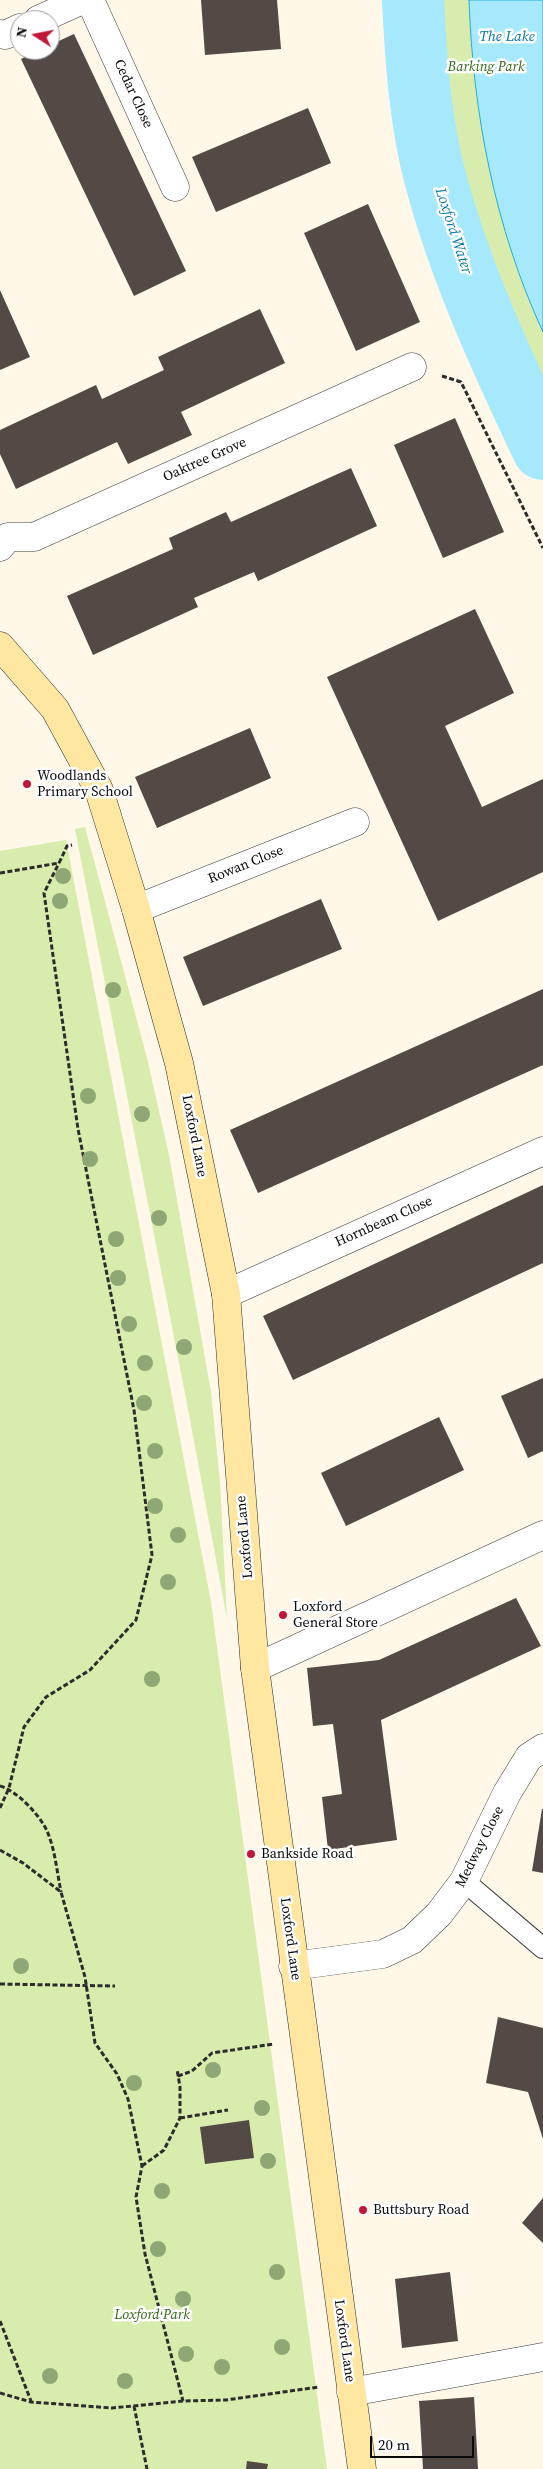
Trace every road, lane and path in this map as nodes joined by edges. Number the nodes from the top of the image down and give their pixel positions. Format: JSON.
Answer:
{"nodes":[{"id":1,"x":82,"y":0,"type":"edge"},
{"id":2,"x":90,"y":0,"type":"edge"},
{"id":3,"x":60,"y":10,"type":"edge"},
{"id":4,"x":175,"y":187,"type":"dead end"},
{"id":5,"x":412,"y":367,"type":"joint"},
{"id":6,"x":2,"y":535,"type":"edge"},
{"id":7,"x":543,"y":548,"type":"edge"},
{"id":8,"x":0,"y":646,"type":"edge"},
{"id":9,"x":355,"y":822,"type":"dead end"},
{"id":10,"x":72,"y":845,"type":"dead end"},
{"id":11,"x":59,"y":863,"type":"junction"},
{"id":12,"x":0,"y":873,"type":"edge"},
{"id":13,"x":136,"y":909,"type":"junction"},
{"id":14,"x":543,"y":1151,"type":"edge"},
{"id":15,"x":226,"y":1294,"type":"junction"},
{"id":16,"x":543,"y":1535,"type":"edge"},
{"id":17,"x":255,"y":1668,"type":"junction"},
{"id":18,"x":543,"y":1748,"type":"edge"},
{"id":19,"x":0,"y":1786,"type":"edge"},
{"id":20,"x":9,"y":1788,"type":"junction"},
{"id":21,"x":0,"y":1808,"type":"edge"},
{"id":22,"x":0,"y":1850,"type":"edge"},
{"id":23,"x":464,"y":1881,"type":"junction"},
{"id":24,"x":62,"y":1892,"type":"junction"},
{"id":25,"x":543,"y":1948,"type":"edge"},
{"id":26,"x":294,"y":1966,"type":"junction"},
{"id":27,"x":0,"y":1984,"type":"edge"},
{"id":28,"x":86,"y":1986,"type":"junction"},
{"id":29,"x":115,"y":1986,"type":"dead end"},
{"id":30,"x":274,"y":2044,"type":"dead end"},
{"id":31,"x":177,"y":2068,"type":"dead end"},
{"id":32,"x":178,"y":2076,"type":"junction"},
{"id":33,"x":228,"y":2110,"type":"dead end"},
{"id":34,"x":180,"y":2118,"type":"junction"},
{"id":35,"x":142,"y":2166,"type":"junction"},
{"id":36,"x":0,"y":2321,"type":"edge"},
{"id":37,"x":543,"y":2357,"type":"edge"},
{"id":38,"x":350,"y":2387,"type":"junction"},
{"id":39,"x":0,"y":2393,"type":"edge"},
{"id":40,"x":183,"y":2401,"type":"junction"},
{"id":41,"x":31,"y":2402,"type":"junction"},
{"id":42,"x":134,"y":2406,"type":"junction"},
{"id":43,"x":147,"y":2469,"type":"edge"},
{"id":44,"x":362,"y":2469,"type":"edge"}],
"edges":[{"from":1,"to":3,"type":"street"},
{"from":2,"to":4,"type":"street","name":"Cedar Close"},
{"from":5,"to":6,"type":"street","name":"Oaktree Grove"},
{"from":5,"to":7,"type":"path"},
{"from":8,"to":13,"type":"street","name":"Loxford Lane"},
{"from":9,"to":13,"type":"street","name":"Rowan Close"},
{"from":10,"to":11,"type":"path"},
{"from":11,"to":12,"type":"path"},
{"from":11,"to":20,"type":"path"},
{"from":13,"to":15,"type":"street","name":"Loxford Lane"},
{"from":14,"to":15,"type":"street","name":"Hornbeam Close"},
{"from":15,"to":17,"type":"street","name":"Loxford Lane"},
{"from":16,"to":17,"type":"street"},
{"from":17,"to":26,"type":"street","name":"Loxford Lane"},
{"from":18,"to":23,"type":"street","name":"Medway Close"},
{"from":19,"to":20,"type":"path"},
{"from":20,"to":21,"type":"path"},
{"from":20,"to":24,"type":"path"},
{"from":22,"to":24,"type":"path"},
{"from":23,"to":25,"type":"lane"},
{"from":23,"to":26,"type":"street","name":"Medway Close"},
{"from":24,"to":28,"type":"path"},
{"from":26,"to":38,"type":"street","name":"Loxford Lane"},
{"from":27,"to":28,"type":"path"},
{"from":28,"to":29,"type":"path"},
{"from":28,"to":35,"type":"path"},
{"from":30,"to":32,"type":"path"},
{"from":31,"to":32,"type":"path"},
{"from":32,"to":34,"type":"path"},
{"from":33,"to":34,"type":"path"},
{"from":34,"to":35,"type":"path"},
{"from":35,"to":40,"type":"path"},
{"from":36,"to":41,"type":"path"},
{"from":37,"to":38,"type":"street"},
{"from":38,"to":40,"type":"path"},
{"from":38,"to":44,"type":"street","name":"Loxford Lane"},
{"from":39,"to":41,"type":"path"},
{"from":40,"to":42,"type":"path"},
{"from":41,"to":42,"type":"path"},
{"from":42,"to":43,"type":"path"}]}
